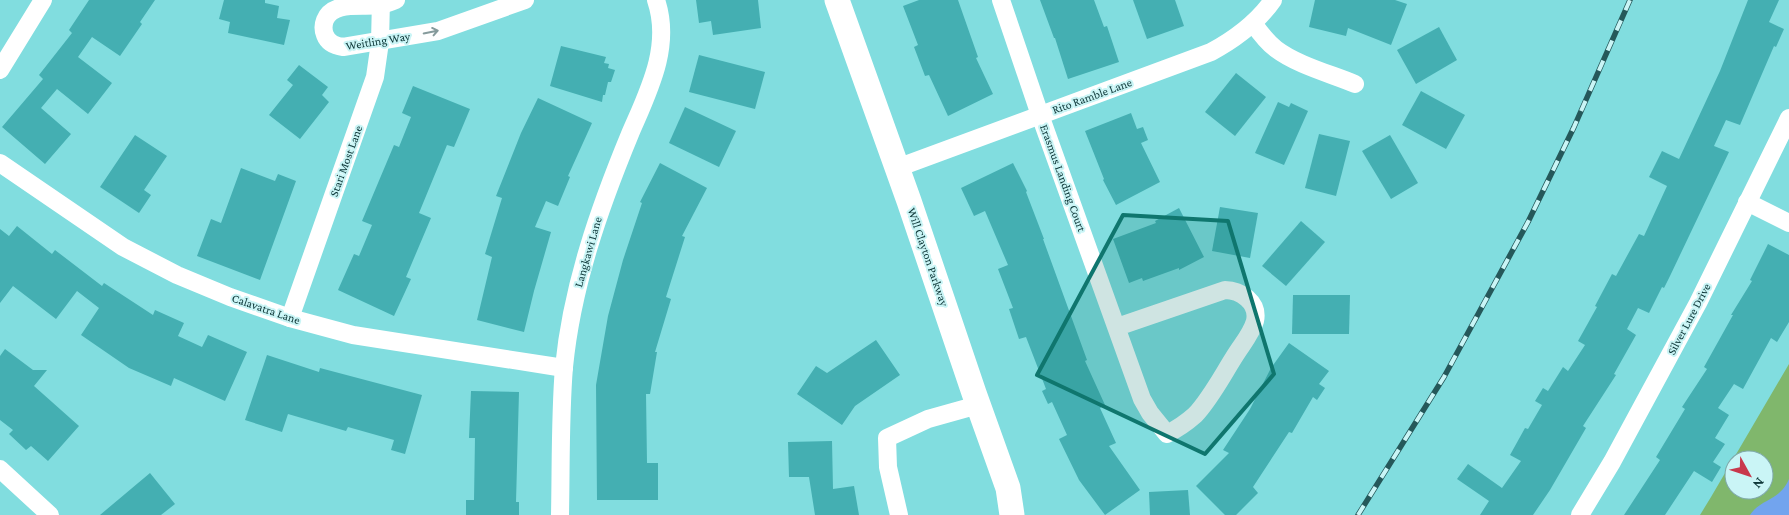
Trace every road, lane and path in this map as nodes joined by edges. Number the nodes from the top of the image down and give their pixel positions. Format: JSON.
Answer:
{"nodes":[{"id":1,"x":43,"y":0,"type":"edge"},
{"id":2,"x":525,"y":0,"type":"edge"},
{"id":3,"x":656,"y":0,"type":"edge"},
{"id":4,"x":837,"y":0,"type":"edge"},
{"id":5,"x":1001,"y":0,"type":"edge"},
{"id":6,"x":1273,"y":0,"type":"edge"},
{"id":7,"x":386,"y":2,"type":"edge"},
{"id":8,"x":1252,"y":23,"type":"junction"},
{"id":9,"x":380,"y":42,"type":"junction"},
{"id":10,"x":0,"y":70,"type":"edge"},
{"id":11,"x":1355,"y":84,"type":"dead end"},
{"id":12,"x":1040,"y":115,"type":"junction"},
{"id":13,"x":1789,"y":118,"type":"edge"},
{"id":14,"x":0,"y":164,"type":"edge"},
{"id":15,"x":897,"y":168,"type":"junction"},
{"id":16,"x":1747,"y":202,"type":"junction"},
{"id":17,"x":1789,"y":223,"type":"edge"},
{"id":18,"x":290,"y":318,"type":"junction"},
{"id":19,"x":1116,"y":327,"type":"junction"},
{"id":20,"x":564,"y":368,"type":"junction"},
{"id":21,"x":978,"y":405,"type":"junction"},
{"id":22,"x":0,"y":469,"type":"edge"},
{"id":23,"x":50,"y":515,"type":"edge"},
{"id":24,"x":560,"y":515,"type":"edge"},
{"id":25,"x":899,"y":515,"type":"edge"},
{"id":26,"x":1012,"y":515,"type":"edge"},
{"id":27,"x":1580,"y":515,"type":"edge"}],
"edges":[{"from":1,"to":10,"type":"street"},
{"from":9,"to":2,"type":"street","name":"Weitling Way","one_way":true},
{"from":3,"to":20,"type":"street","name":"Langkawi Lane"},
{"from":4,"to":15,"type":"street","name":"Will Clayton Parkway"},
{"from":5,"to":12,"type":"street","name":"Erasmus Landing Court"},
{"from":6,"to":8,"type":"street","name":"Rito Ramble Lane"},
{"from":7,"to":9,"type":"street","name":"Stari Most Lane"},
{"from":7,"to":9,"type":"street","name":"Weitling Way"},
{"from":8,"to":11,"type":"street"},
{"from":8,"to":12,"type":"street","name":"Rito Ramble Lane"},
{"from":9,"to":18,"type":"street","name":"Stari Most Lane"},
{"from":12,"to":15,"type":"street","name":"Rito Ramble Lane"},
{"from":12,"to":19,"type":"street","name":"Erasmus Landing Court"},
{"from":13,"to":16,"type":"street","name":"Silver Lure Drive"},
{"from":14,"to":18,"type":"street","name":"Calavatra Lane"},
{"from":15,"to":21,"type":"street","name":"Will Clayton Parkway"},
{"from":16,"to":17,"type":"street"},
{"from":16,"to":27,"type":"street","name":"Silver Lure Drive"},
{"from":18,"to":20,"type":"street","name":"Calavatra Lane"},
{"from":19,"to":19,"type":"street","name":"Erasmus Landing Court"},
{"from":20,"to":24,"type":"street","name":"Langkawi Lane"},
{"from":21,"to":25,"type":"street"},
{"from":21,"to":26,"type":"street","name":"Will Clayton Parkway"},
{"from":22,"to":23,"type":"street"}]}
